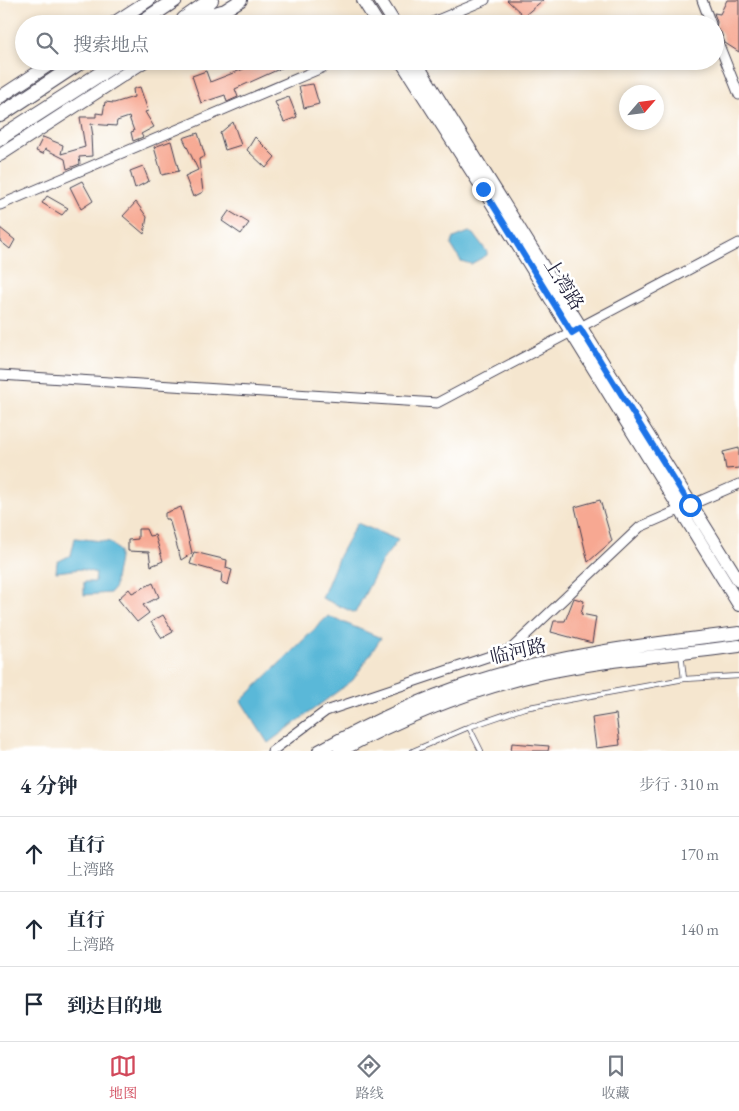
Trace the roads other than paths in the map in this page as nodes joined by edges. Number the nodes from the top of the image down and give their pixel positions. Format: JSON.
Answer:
{"nodes":[{"id":1,"x":149,"y":0,"type":"edge"},
{"id":2,"x":175,"y":0,"type":"edge"},
{"id":3,"x":211,"y":0,"type":"edge"},
{"id":4,"x":241,"y":0,"type":"edge"},
{"id":5,"x":363,"y":0,"type":"edge"},
{"id":6,"x":380,"y":0,"type":"edge"},
{"id":7,"x":485,"y":0,"type":"edge"},
{"id":8,"x":702,"y":0,"type":"edge"},
{"id":9,"x":222,"y":12,"type":"junction"},
{"id":10,"x":126,"y":15,"type":"edge"},
{"id":11,"x":152,"y":15,"type":"edge"},
{"id":12,"x":191,"y":15,"type":"edge"},
{"id":13,"x":211,"y":15,"type":"edge"},
{"id":14,"x":218,"y":15,"type":"edge"},
{"id":15,"x":372,"y":15,"type":"edge"},
{"id":16,"x":389,"y":15,"type":"edge"},
{"id":17,"x":449,"y":15,"type":"edge"},
{"id":18,"x":708,"y":15,"type":"edge"},
{"id":19,"x":724,"y":58,"type":"edge"},
{"id":20,"x":41,"y":70,"type":"edge"},
{"id":21,"x":68,"y":70,"type":"edge"},
{"id":22,"x":106,"y":70,"type":"edge"},
{"id":23,"x":131,"y":70,"type":"edge"},
{"id":24,"x":317,"y":70,"type":"edge"},
{"id":25,"x":407,"y":70,"type":"edge"},
{"id":26,"x":420,"y":70,"type":"edge"},
{"id":27,"x":739,"y":95,"type":"edge"},
{"id":28,"x":0,"y":97,"type":"edge"},
{"id":29,"x":0,"y":114,"type":"edge"},
{"id":30,"x":0,"y":138,"type":"edge"},
{"id":31,"x":0,"y":154,"type":"edge"},
{"id":32,"x":0,"y":205,"type":"edge"},
{"id":33,"x":739,"y":243,"type":"edge"},
{"id":34,"x":576,"y":330,"type":"junction"},
{"id":35,"x":0,"y":375,"type":"edge"},
{"id":36,"x":739,"y":484,"type":"edge"},
{"id":37,"x":685,"y":508,"type":"junction"},
{"id":38,"x":739,"y":581,"type":"edge"},
{"id":39,"x":739,"y":605,"type":"edge"},
{"id":40,"x":739,"y":633,"type":"edge"},
{"id":41,"x":739,"y":646,"type":"edge"},
{"id":42,"x":681,"y":653,"type":"junction"},
{"id":43,"x":739,"y":676,"type":"edge"},
{"id":44,"x":684,"y":679,"type":"junction"},
{"id":45,"x":469,"y":727,"type":"junction"},
{"id":46,"x":272,"y":751,"type":"edge"},
{"id":47,"x":319,"y":751,"type":"edge"},
{"id":48,"x":340,"y":751,"type":"edge"},
{"id":49,"x":413,"y":751,"type":"edge"},
{"id":50,"x":481,"y":751,"type":"edge"}],
"edges":[{"from":1,"to":10,"type":"main road"},
{"from":2,"to":11,"type":"main road"},
{"from":3,"to":12,"type":"main road"},
{"from":4,"to":9,"type":"main road"},
{"from":5,"to":15,"type":"main road"},
{"from":6,"to":16,"type":"main road"},
{"from":7,"to":17,"type":"street"},
{"from":8,"to":18,"type":"street"},
{"from":9,"to":13,"type":"main road"},
{"from":9,"to":14,"type":"main road"},
{"from":19,"to":27,"type":"street"},
{"from":20,"to":28,"type":"main road"},
{"from":21,"to":29,"type":"main road"},
{"from":22,"to":30,"type":"main road"},
{"from":23,"to":31,"type":"main road"},
{"from":24,"to":32,"type":"street"},
{"from":25,"to":34,"type":"main road","name":"上湾路"},
{"from":26,"to":34,"type":"main road","name":"上湾路"},
{"from":33,"to":34,"type":"street"},
{"from":34,"to":35,"type":"street"},
{"from":34,"to":37,"type":"main road","name":"上湾路"},
{"from":36,"to":37,"type":"street"},
{"from":37,"to":38,"type":"main road","name":"上湾路"},
{"from":37,"to":39,"type":"main road","name":"上湾路"},
{"from":37,"to":46,"type":"street"},
{"from":40,"to":47,"type":"main road","name":"临河路"},
{"from":41,"to":42,"type":"main road","name":"临河路"},
{"from":42,"to":44,"type":"lane"},
{"from":42,"to":48,"type":"main road","name":"临河路"},
{"from":43,"to":44,"type":"lane"},
{"from":44,"to":45,"type":"lane"},
{"from":45,"to":49,"type":"lane"},
{"from":45,"to":50,"type":"lane"}]}
